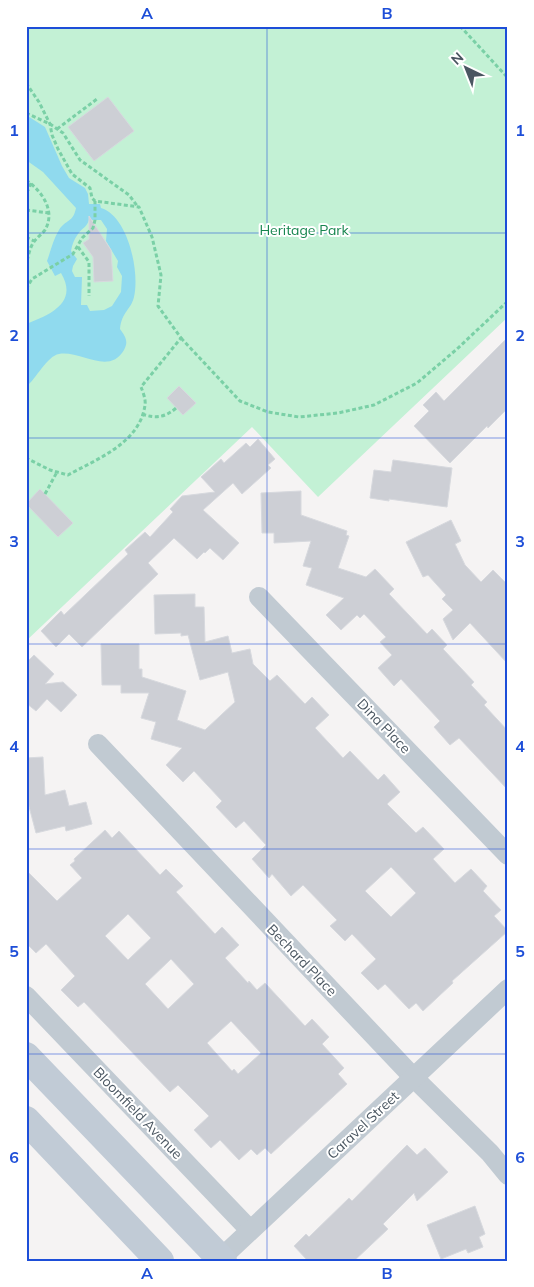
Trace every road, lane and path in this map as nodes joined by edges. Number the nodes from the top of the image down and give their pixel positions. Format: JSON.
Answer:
{"nodes":[{"id":1,"x":460,"y":26,"type":"edge"},
{"id":2,"x":508,"y":78,"type":"edge"},
{"id":3,"x":26,"y":83,"type":"edge"},
{"id":4,"x":97,"y":99,"type":"dead end"},
{"id":5,"x":26,"y":113,"type":"edge"},
{"id":6,"x":50,"y":124,"type":"junction"},
{"id":7,"x":57,"y":129,"type":"junction"},
{"id":8,"x":26,"y":180,"type":"edge"},
{"id":9,"x":31,"y":183,"type":"junction"},
{"id":10,"x":26,"y":192,"type":"edge"},
{"id":11,"x":95,"y":202,"type":"junction"},
{"id":12,"x":139,"y":207,"type":"junction"},
{"id":13,"x":26,"y":210,"type":"edge"},
{"id":14,"x":50,"y":213,"type":"junction"},
{"id":15,"x":26,"y":237,"type":"edge"},
{"id":16,"x":34,"y":241,"type":"junction"},
{"id":17,"x":78,"y":247,"type":"junction"},
{"id":18,"x":26,"y":264,"type":"edge"},
{"id":19,"x":26,"y":278,"type":"edge"},
{"id":20,"x":32,"y":278,"type":"junction"},
{"id":21,"x":26,"y":289,"type":"edge"},
{"id":22,"x":89,"y":296,"type":"dead end"},
{"id":23,"x":508,"y":301,"type":"edge"},
{"id":24,"x":181,"y":338,"type":"junction"},
{"id":25,"x":176,"y":408,"type":"dead end"},
{"id":26,"x":142,"y":414,"type":"junction"},
{"id":27,"x":26,"y":458,"type":"edge"},
{"id":28,"x":57,"y":472,"type":"junction"},
{"id":29,"x":45,"y":494,"type":"dead end"},
{"id":30,"x":259,"y":597,"type":"dead end"},
{"id":31,"x":98,"y":744,"type":"dead end"},
{"id":32,"x":508,"y":855,"type":"edge"},
{"id":33,"x":508,"y":989,"type":"edge"},
{"id":34,"x":26,"y":996,"type":"edge"},
{"id":35,"x":26,"y":1056,"type":"edge"},
{"id":36,"x":414,"y":1077,"type":"junction"},
{"id":37,"x":26,"y":1120,"type":"edge"},
{"id":38,"x":508,"y":1175,"type":"edge"},
{"id":39,"x":250,"y":1230,"type":"junction"},
{"id":40,"x":221,"y":1260,"type":"edge"},
{"id":41,"x":160,"y":1261,"type":"edge"}],
"edges":[{"from":1,"to":2,"type":"path"},
{"from":3,"to":6,"type":"path"},
{"from":4,"to":7,"type":"path"},
{"from":5,"to":6,"type":"path"},
{"from":6,"to":7,"type":"path"},
{"from":6,"to":11,"type":"path"},
{"from":7,"to":12,"type":"path"},
{"from":8,"to":9,"type":"path"},
{"from":9,"to":10,"type":"path"},
{"from":9,"to":14,"type":"path"},
{"from":11,"to":12,"type":"path"},
{"from":11,"to":17,"type":"path"},
{"from":12,"to":24,"type":"path"},
{"from":13,"to":14,"type":"path"},
{"from":14,"to":16,"type":"path"},
{"from":15,"to":16,"type":"path"},
{"from":16,"to":18,"type":"path"},
{"from":17,"to":20,"type":"path"},
{"from":17,"to":22,"type":"path"},
{"from":19,"to":20,"type":"path"},
{"from":20,"to":21,"type":"path"},
{"from":23,"to":24,"type":"path"},
{"from":24,"to":26,"type":"path"},
{"from":25,"to":26,"type":"path"},
{"from":26,"to":28,"type":"path"},
{"from":27,"to":28,"type":"path"},
{"from":28,"to":29,"type":"path"},
{"from":30,"to":32,"type":"street","name":"Dina Place"},
{"from":31,"to":36,"type":"street","name":"Bechard Place"},
{"from":33,"to":36,"type":"street","name":"Caravel Street"},
{"from":34,"to":39,"type":"street","name":"Bloomfield Avenue"},
{"from":35,"to":40,"type":"street"},
{"from":36,"to":38,"type":"street","name":"Bechard Place"},
{"from":36,"to":39,"type":"street","name":"Caravel Street"},
{"from":37,"to":41,"type":"street"},
{"from":39,"to":40,"type":"street","name":"Caravel Street"}]}
